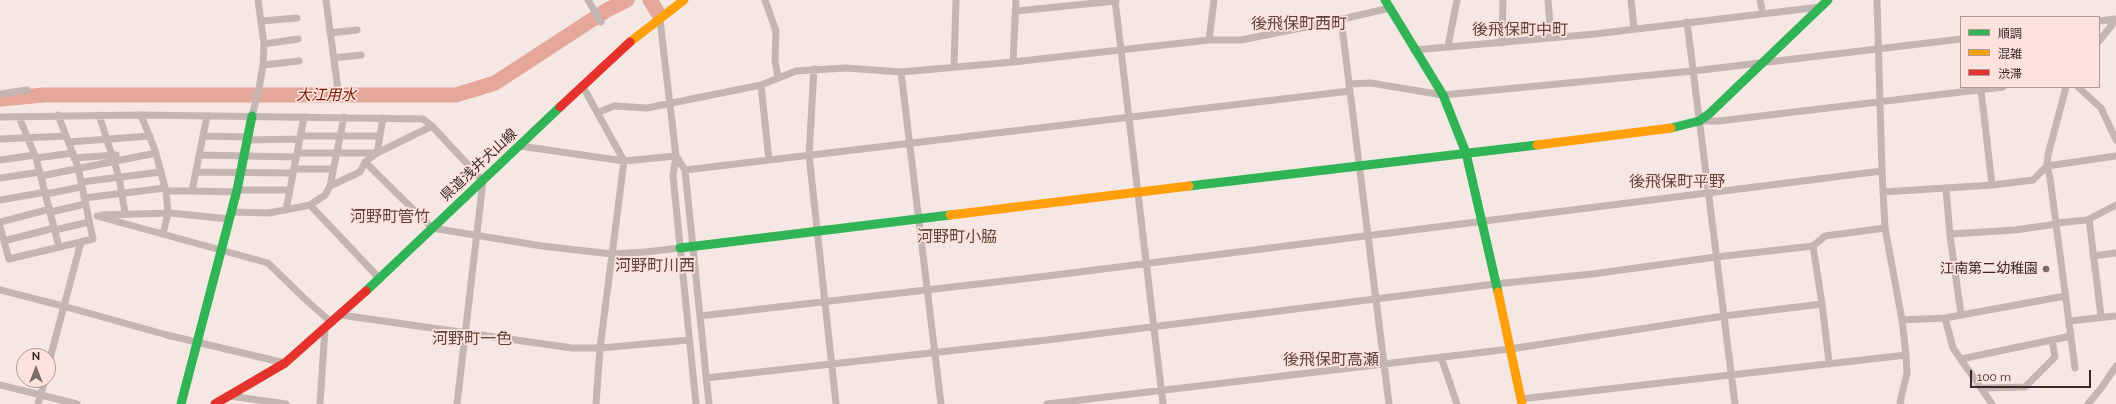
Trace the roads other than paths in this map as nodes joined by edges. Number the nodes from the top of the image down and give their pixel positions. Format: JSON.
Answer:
{"nodes":[{"id":1,"x":260,"y":0,"type":"edge"},
{"id":2,"x":326,"y":0,"type":"edge"},
{"id":3,"x":588,"y":0,"type":"edge"},
{"id":4,"x":684,"y":0,"type":"edge"},
{"id":5,"x":765,"y":0,"type":"edge"},
{"id":6,"x":956,"y":0,"type":"edge"},
{"id":7,"x":1016,"y":0,"type":"edge"},
{"id":8,"x":1214,"y":0,"type":"edge"},
{"id":9,"x":1457,"y":0,"type":"edge"},
{"id":10,"x":1503,"y":0,"type":"edge"},
{"id":11,"x":1548,"y":0,"type":"edge"},
{"id":12,"x":1631,"y":0,"type":"edge"},
{"id":13,"x":1760,"y":0,"type":"edge"},
{"id":14,"x":1828,"y":0,"type":"edge"},
{"id":15,"x":1877,"y":0,"type":"edge"},
{"id":16,"x":1116,"y":1,"type":"edge"},
{"id":17,"x":1387,"y":4,"type":"edge"},
{"id":18,"x":1820,"y":7,"type":"junction"},
{"id":19,"x":1016,"y":11,"type":"junction"},
{"id":20,"x":1763,"y":14,"type":"junction"},
{"id":21,"x":297,"y":18,"type":"dead end"},
{"id":22,"x":598,"y":18,"type":"dead end"},
{"id":23,"x":1342,"y":19,"type":"junction"},
{"id":24,"x":2116,"y":19,"type":"edge"},
{"id":25,"x":660,"y":20,"type":"junction"},
{"id":26,"x":261,"y":21,"type":"junction"},
{"id":27,"x":2100,"y":21,"type":"edge"},
{"id":28,"x":1688,"y":22,"type":"junction"},
{"id":29,"x":1634,"y":29,"type":"junction"},
{"id":30,"x":357,"y":30,"type":"dead end"},
{"id":31,"x":330,"y":33,"type":"junction"},
{"id":32,"x":1551,"y":37,"type":"junction"},
{"id":33,"x":298,"y":39,"type":"dead end"},
{"id":34,"x":1960,"y":39,"type":"edge"},
{"id":35,"x":1209,"y":40,"type":"junction"},
{"id":36,"x":2100,"y":40,"type":"edge"},
{"id":37,"x":1502,"y":43,"type":"junction"},
{"id":38,"x":264,"y":44,"type":"junction"},
{"id":39,"x":1448,"y":46,"type":"junction"},
{"id":40,"x":1121,"y":49,"type":"junction"},
{"id":41,"x":1878,"y":49,"type":"junction"},
{"id":42,"x":1414,"y":50,"type":"junction"},
{"id":43,"x":361,"y":55,"type":"dead end"},
{"id":44,"x":334,"y":58,"type":"junction"},
{"id":45,"x":299,"y":61,"type":"dead end"},
{"id":46,"x":1013,"y":62,"type":"junction"},
{"id":47,"x":1765,"y":62,"type":"junction"},
{"id":48,"x":263,"y":65,"type":"junction"},
{"id":49,"x":954,"y":67,"type":"junction"},
{"id":50,"x":814,"y":69,"type":"junction"},
{"id":51,"x":1693,"y":71,"type":"junction"},
{"id":52,"x":901,"y":72,"type":"junction"},
{"id":53,"x":778,"y":77,"type":"junction"},
{"id":54,"x":582,"y":85,"type":"junction"},
{"id":55,"x":761,"y":85,"type":"junction"},
{"id":56,"x":1350,"y":87,"type":"junction"},
{"id":57,"x":1996,"y":88,"type":"edge"},
{"id":58,"x":2066,"y":88,"type":"edge"},
{"id":59,"x":2079,"y":88,"type":"edge"},
{"id":60,"x":27,"y":90,"type":"dead end"},
{"id":61,"x":338,"y":90,"type":"dead end"},
{"id":62,"x":1981,"y":90,"type":"junction"},
{"id":63,"x":0,"y":94,"type":"edge"},
{"id":64,"x":1442,"y":95,"type":"junction"},
{"id":65,"x":1880,"y":102,"type":"junction"},
{"id":66,"x":669,"y":103,"type":"junction"},
{"id":67,"x":598,"y":112,"type":"junction"},
{"id":68,"x":58,"y":115,"type":"junction"},
{"id":69,"x":99,"y":115,"type":"junction"},
{"id":70,"x":142,"y":115,"type":"junction"},
{"id":71,"x":208,"y":116,"type":"junction"},
{"id":72,"x":252,"y":116,"type":"junction"},
{"id":73,"x":0,"y":117,"type":"edge"},
{"id":74,"x":19,"y":117,"type":"junction"},
{"id":75,"x":304,"y":117,"type":"junction"},
{"id":76,"x":344,"y":117,"type":"junction"},
{"id":77,"x":1129,"y":117,"type":"junction"},
{"id":78,"x":383,"y":118,"type":"junction"},
{"id":79,"x":1699,"y":121,"type":"junction"},
{"id":80,"x":432,"y":126,"type":"junction"},
{"id":81,"x":150,"y":136,"type":"junction"},
{"id":82,"x":203,"y":136,"type":"junction"},
{"id":83,"x":340,"y":136,"type":"junction"},
{"id":84,"x":380,"y":136,"type":"junction"},
{"id":85,"x":28,"y":138,"type":"junction"},
{"id":86,"x":247,"y":138,"type":"junction"},
{"id":87,"x":300,"y":138,"type":"junction"},
{"id":88,"x":0,"y":139,"type":"edge"},
{"id":89,"x":67,"y":139,"type":"junction"},
{"id":90,"x":107,"y":140,"type":"junction"},
{"id":91,"x":2116,"y":140,"type":"edge"},
{"id":92,"x":910,"y":144,"type":"junction"},
{"id":93,"x":520,"y":146,"type":"junction"},
{"id":94,"x":156,"y":153,"type":"junction"},
{"id":95,"x":337,"y":153,"type":"junction"},
{"id":96,"x":377,"y":153,"type":"junction"},
{"id":97,"x":1466,"y":153,"type":"junction"},
{"id":98,"x":74,"y":155,"type":"junction"},
{"id":99,"x":200,"y":155,"type":"junction"},
{"id":100,"x":297,"y":155,"type":"junction"},
{"id":101,"x":244,"y":156,"type":"junction"},
{"id":102,"x":676,"y":156,"type":"junction"},
{"id":103,"x":809,"y":156,"type":"junction"},
{"id":104,"x":2116,"y":156,"type":"edge"},
{"id":105,"x":35,"y":157,"type":"junction"},
{"id":106,"x":113,"y":158,"type":"junction"},
{"id":107,"x":0,"y":160,"type":"edge"},
{"id":108,"x":769,"y":160,"type":"junction"},
{"id":109,"x":624,"y":161,"type":"junction"},
{"id":110,"x":365,"y":162,"type":"junction"},
{"id":111,"x":1360,"y":166,"type":"junction"},
{"id":112,"x":2047,"y":166,"type":"junction"},
{"id":113,"x":78,"y":167,"type":"junction"},
{"id":114,"x":334,"y":169,"type":"junction"},
{"id":115,"x":685,"y":170,"type":"junction"},
{"id":116,"x":294,"y":171,"type":"junction"},
{"id":117,"x":1882,"y":171,"type":"junction"},
{"id":118,"x":161,"y":172,"type":"junction"},
{"id":119,"x":196,"y":172,"type":"junction"},
{"id":120,"x":241,"y":172,"type":"junction"},
{"id":121,"x":40,"y":174,"type":"junction"},
{"id":122,"x":118,"y":177,"type":"junction"},
{"id":123,"x":0,"y":178,"type":"edge"},
{"id":124,"x":483,"y":181,"type":"junction"},
{"id":125,"x":81,"y":185,"type":"junction"},
{"id":126,"x":1992,"y":185,"type":"junction"},
{"id":127,"x":330,"y":186,"type":"junction"},
{"id":128,"x":165,"y":189,"type":"junction"},
{"id":129,"x":1946,"y":189,"type":"junction"},
{"id":130,"x":290,"y":190,"type":"junction"},
{"id":131,"x":192,"y":191,"type":"junction"},
{"id":132,"x":237,"y":191,"type":"junction"},
{"id":133,"x":1138,"y":192,"type":"junction"},
{"id":134,"x":1709,"y":192,"type":"junction"},
{"id":135,"x":1883,"y":192,"type":"junction"},
{"id":136,"x":46,"y":193,"type":"junction"},
{"id":137,"x":122,"y":194,"type":"junction"},
{"id":138,"x":0,"y":200,"type":"edge"},
{"id":139,"x":85,"y":201,"type":"junction"},
{"id":140,"x":310,"y":205,"type":"junction"},
{"id":141,"x":2116,"y":205,"type":"edge"},
{"id":142,"x":50,"y":210,"type":"junction"},
{"id":143,"x":286,"y":210,"type":"junction"},
{"id":144,"x":125,"y":213,"type":"junction"},
{"id":145,"x":168,"y":213,"type":"junction"},
{"id":146,"x":230,"y":215,"type":"junction"},
{"id":147,"x":97,"y":216,"type":"junction"},
{"id":148,"x":89,"y":219,"type":"junction"},
{"id":149,"x":919,"y":219,"type":"junction"},
{"id":150,"x":2089,"y":219,"type":"junction"},
{"id":151,"x":0,"y":222,"type":"edge"},
{"id":152,"x":1483,"y":222,"type":"junction"},
{"id":153,"x":2056,"y":224,"type":"junction"},
{"id":154,"x":0,"y":227,"type":"edge"},
{"id":155,"x":432,"y":228,"type":"junction"},
{"id":156,"x":1885,"y":228,"type":"junction"},
{"id":157,"x":54,"y":229,"type":"junction"},
{"id":158,"x":818,"y":231,"type":"junction"},
{"id":159,"x":163,"y":234,"type":"junction"},
{"id":160,"x":1950,"y":234,"type":"junction"},
{"id":161,"x":478,"y":235,"type":"junction"},
{"id":162,"x":1368,"y":235,"type":"junction"},
{"id":163,"x":4,"y":241,"type":"junction"},
{"id":164,"x":80,"y":242,"type":"junction"},
{"id":165,"x":694,"y":246,"type":"junction"},
{"id":166,"x":1814,"y":246,"type":"junction"},
{"id":167,"x":58,"y":247,"type":"junction"},
{"id":168,"x":680,"y":248,"type":"junction"},
{"id":169,"x":222,"y":251,"type":"junction"},
{"id":170,"x":2116,"y":253,"type":"edge"},
{"id":171,"x":612,"y":254,"type":"junction"},
{"id":172,"x":2093,"y":256,"type":"junction"},
{"id":173,"x":1716,"y":257,"type":"junction"},
{"id":174,"x":1146,"y":263,"type":"junction"},
{"id":175,"x":380,"y":279,"type":"junction"},
{"id":176,"x":1496,"y":284,"type":"junction"},
{"id":177,"x":0,"y":290,"type":"edge"},
{"id":178,"x":928,"y":290,"type":"junction"},
{"id":179,"x":2065,"y":296,"type":"junction"},
{"id":180,"x":1376,"y":299,"type":"junction"},
{"id":181,"x":825,"y":302,"type":"junction"},
{"id":182,"x":1822,"y":304,"type":"junction"},
{"id":183,"x":63,"y":306,"type":"junction"},
{"id":184,"x":1961,"y":314,"type":"junction"},
{"id":185,"x":341,"y":315,"type":"junction"},
{"id":186,"x":700,"y":316,"type":"junction"},
{"id":187,"x":1724,"y":316,"type":"junction"},
{"id":188,"x":2101,"y":316,"type":"junction"},
{"id":189,"x":2116,"y":316,"type":"edge"},
{"id":190,"x":1945,"y":318,"type":"junction"},
{"id":191,"x":1902,"y":320,"type":"junction"},
{"id":192,"x":2068,"y":321,"type":"junction"},
{"id":193,"x":328,"y":326,"type":"junction"},
{"id":194,"x":1154,"y":326,"type":"junction"},
{"id":195,"x":466,"y":332,"type":"junction"},
{"id":196,"x":2071,"y":336,"type":"junction"},
{"id":197,"x":689,"y":340,"type":"junction"},
{"id":198,"x":2052,"y":340,"type":"junction"},
{"id":199,"x":196,"y":342,"type":"junction"},
{"id":200,"x":52,"y":348,"type":"edge"},
{"id":201,"x":600,"y":348,"type":"junction"},
{"id":202,"x":1510,"y":349,"type":"junction"},
{"id":203,"x":935,"y":352,"type":"junction"},
{"id":204,"x":1906,"y":355,"type":"junction"},
{"id":205,"x":1441,"y":357,"type":"junction"},
{"id":206,"x":1960,"y":359,"type":"junction"},
{"id":207,"x":1829,"y":362,"type":"junction"},
{"id":208,"x":285,"y":363,"type":"junction"},
{"id":209,"x":1384,"y":363,"type":"junction"},
{"id":210,"x":832,"y":365,"type":"junction"},
{"id":211,"x":2116,"y":366,"type":"edge"},
{"id":212,"x":2075,"y":368,"type":"dead end"},
{"id":213,"x":1730,"y":374,"type":"junction"},
{"id":214,"x":706,"y":378,"type":"junction"},
{"id":215,"x":0,"y":385,"type":"edge"},
{"id":216,"x":43,"y":388,"type":"edge"},
{"id":217,"x":1981,"y":388,"type":"junction"},
{"id":218,"x":1162,"y":390,"type":"junction"},
{"id":219,"x":41,"y":395,"type":"junction"},
{"id":220,"x":230,"y":396,"type":"junction"},
{"id":221,"x":1521,"y":401,"type":"edge"},
{"id":222,"x":1900,"y":403,"type":"edge"},
{"id":223,"x":38,"y":404,"type":"edge"},
{"id":224,"x":77,"y":404,"type":"edge"},
{"id":225,"x":181,"y":404,"type":"edge"},
{"id":226,"x":215,"y":404,"type":"edge"},
{"id":227,"x":286,"y":404,"type":"edge"},
{"id":228,"x":320,"y":404,"type":"edge"},
{"id":229,"x":457,"y":404,"type":"edge"},
{"id":230,"x":596,"y":404,"type":"edge"},
{"id":231,"x":696,"y":404,"type":"edge"},
{"id":232,"x":709,"y":404,"type":"edge"},
{"id":233,"x":836,"y":404,"type":"edge"},
{"id":234,"x":941,"y":404,"type":"edge"},
{"id":235,"x":1047,"y":404,"type":"edge"},
{"id":236,"x":1163,"y":404,"type":"edge"},
{"id":237,"x":1389,"y":404,"type":"edge"},
{"id":238,"x":1457,"y":404,"type":"edge"},
{"id":239,"x":1735,"y":404,"type":"edge"},
{"id":240,"x":1992,"y":404,"type":"edge"},
{"id":241,"x":2088,"y":404,"type":"edge"}],
"edges":[{"from":1,"to":26,"type":"street"},
{"from":2,"to":31,"type":"street"},
{"from":3,"to":22,"type":"street"},
{"from":4,"to":25,"type":"street","name":"県道浅井犬山線"},
{"from":5,"to":53,"type":"street"},
{"from":6,"to":49,"type":"street"},
{"from":7,"to":19,"type":"street"},
{"from":8,"to":35,"type":"street"},
{"from":9,"to":39,"type":"street"},
{"from":10,"to":37,"type":"street"},
{"from":11,"to":32,"type":"street"},
{"from":12,"to":29,"type":"street"},
{"from":13,"to":20,"type":"street"},
{"from":14,"to":18,"type":"street"},
{"from":15,"to":41,"type":"street"},
{"from":16,"to":19,"type":"street"},
{"from":16,"to":40,"type":"street"},
{"from":17,"to":23,"type":"street"},
{"from":17,"to":42,"type":"street"},
{"from":18,"to":20,"type":"street"},
{"from":18,"to":47,"type":"street"},
{"from":19,"to":46,"type":"street"},
{"from":20,"to":28,"type":"street"},
{"from":21,"to":26,"type":"street"},
{"from":23,"to":35,"type":"street"},
{"from":23,"to":56,"type":"street"},
{"from":24,"to":27,"type":"street"},
{"from":24,"to":36,"type":"street"},
{"from":25,"to":54,"type":"street","name":"県道浅井犬山線"},
{"from":25,"to":66,"type":"street"},
{"from":26,"to":38,"type":"street"},
{"from":28,"to":29,"type":"street"},
{"from":28,"to":51,"type":"street"},
{"from":29,"to":32,"type":"street"},
{"from":30,"to":31,"type":"street"},
{"from":31,"to":44,"type":"street"},
{"from":32,"to":37,"type":"street"},
{"from":33,"to":38,"type":"street"},
{"from":34,"to":41,"type":"street"},
{"from":35,"to":40,"type":"street"},
{"from":37,"to":39,"type":"street"},
{"from":38,"to":48,"type":"street"},
{"from":39,"to":42,"type":"street"},
{"from":40,"to":46,"type":"street"},
{"from":40,"to":77,"type":"street"},
{"from":41,"to":47,"type":"street"},
{"from":41,"to":65,"type":"street"},
{"from":42,"to":64,"type":"street"},
{"from":43,"to":44,"type":"street"},
{"from":44,"to":61,"type":"street"},
{"from":45,"to":48,"type":"street"},
{"from":46,"to":49,"type":"street"},
{"from":47,"to":51,"type":"street"},
{"from":47,"to":79,"type":"street"},
{"from":48,"to":72,"type":"street"},
{"from":49,"to":52,"type":"street"},
{"from":50,"to":52,"type":"street"},
{"from":50,"to":53,"type":"street"},
{"from":50,"to":103,"type":"street"},
{"from":51,"to":64,"type":"street"},
{"from":51,"to":79,"type":"street"},
{"from":52,"to":92,"type":"street"},
{"from":53,"to":55,"type":"street"},
{"from":54,"to":67,"type":"street"},
{"from":54,"to":93,"type":"street","name":"県道浅井犬山線"},
{"from":55,"to":66,"type":"street"},
{"from":55,"to":108,"type":"street"},
{"from":56,"to":64,"type":"street"},
{"from":56,"to":77,"type":"street"},
{"from":56,"to":111,"type":"street"},
{"from":57,"to":62,"type":"street"},
{"from":58,"to":112,"type":"street"},
{"from":59,"to":91,"type":"street"},
{"from":60,"to":63,"type":"street"},
{"from":62,"to":65,"type":"street"},
{"from":62,"to":126,"type":"street"},
{"from":64,"to":97,"type":"street"},
{"from":65,"to":79,"type":"street"},
{"from":65,"to":117,"type":"street"},
{"from":66,"to":67,"type":"street"},
{"from":66,"to":102,"type":"street"},
{"from":67,"to":109,"type":"street"},
{"from":68,"to":69,"type":"street"},
{"from":68,"to":74,"type":"street"},
{"from":68,"to":89,"type":"street"},
{"from":69,"to":70,"type":"street"},
{"from":69,"to":90,"type":"street"},
{"from":70,"to":71,"type":"street"},
{"from":70,"to":81,"type":"street"},
{"from":71,"to":72,"type":"street"},
{"from":71,"to":82,"type":"street"},
{"from":72,"to":75,"type":"street"},
{"from":72,"to":86,"type":"street"},
{"from":73,"to":74,"type":"street"},
{"from":74,"to":85,"type":"street"},
{"from":75,"to":76,"type":"street"},
{"from":75,"to":87,"type":"street"},
{"from":76,"to":78,"type":"street"},
{"from":76,"to":83,"type":"street"},
{"from":77,"to":92,"type":"street"},
{"from":77,"to":133,"type":"street"},
{"from":78,"to":80,"type":"street"},
{"from":78,"to":84,"type":"street"},
{"from":79,"to":97,"type":"street"},
{"from":79,"to":134,"type":"street"},
{"from":80,"to":96,"type":"street"},
{"from":80,"to":124,"type":"street"},
{"from":81,"to":90,"type":"street"},
{"from":81,"to":94,"type":"street"},
{"from":82,"to":86,"type":"street"},
{"from":82,"to":99,"type":"street"},
{"from":83,"to":84,"type":"street"},
{"from":83,"to":87,"type":"street"},
{"from":83,"to":95,"type":"street"},
{"from":84,"to":96,"type":"street"},
{"from":85,"to":88,"type":"street"},
{"from":85,"to":89,"type":"street"},
{"from":85,"to":105,"type":"street"},
{"from":86,"to":87,"type":"street"},
{"from":86,"to":101,"type":"street"},
{"from":87,"to":100,"type":"street"},
{"from":89,"to":90,"type":"street"},
{"from":89,"to":98,"type":"street"},
{"from":90,"to":106,"type":"street"},
{"from":92,"to":103,"type":"street"},
{"from":92,"to":149,"type":"street"},
{"from":93,"to":109,"type":"street"},
{"from":93,"to":124,"type":"street","name":"県道浅井犬山線"},
{"from":94,"to":106,"type":"street"},
{"from":94,"to":118,"type":"street"},
{"from":95,"to":96,"type":"street"},
{"from":95,"to":100,"type":"street"},
{"from":95,"to":114,"type":"street"},
{"from":96,"to":110,"type":"street"},
{"from":97,"to":111,"type":"street"},
{"from":97,"to":152,"type":"street"},
{"from":98,"to":105,"type":"street"},
{"from":98,"to":106,"type":"street"},
{"from":98,"to":113,"type":"street"},
{"from":99,"to":101,"type":"street"},
{"from":99,"to":119,"type":"street"},
{"from":100,"to":101,"type":"street"},
{"from":100,"to":116,"type":"street"},
{"from":101,"to":120,"type":"street"},
{"from":102,"to":109,"type":"street"},
{"from":102,"to":115,"type":"street"},
{"from":102,"to":168,"type":"street"},
{"from":103,"to":108,"type":"street"},
{"from":103,"to":158,"type":"street"},
{"from":104,"to":112,"type":"street"},
{"from":105,"to":107,"type":"street"},
{"from":105,"to":121,"type":"street"},
{"from":106,"to":113,"type":"street"},
{"from":106,"to":122,"type":"street"},
{"from":108,"to":115,"type":"street"},
{"from":109,"to":171,"type":"street"},
{"from":110,"to":127,"type":"street"},
{"from":110,"to":155,"type":"street"},
{"from":111,"to":133,"type":"street"},
{"from":111,"to":162,"type":"street"},
{"from":112,"to":126,"type":"street"},
{"from":112,"to":153,"type":"street"},
{"from":113,"to":121,"type":"street"},
{"from":113,"to":125,"type":"street"},
{"from":114,"to":116,"type":"street"},
{"from":114,"to":127,"type":"street"},
{"from":115,"to":165,"type":"street"},
{"from":116,"to":120,"type":"street"},
{"from":116,"to":130,"type":"street"},
{"from":117,"to":134,"type":"street"},
{"from":117,"to":135,"type":"street"},
{"from":118,"to":122,"type":"street"},
{"from":118,"to":128,"type":"street"},
{"from":119,"to":120,"type":"street"},
{"from":119,"to":131,"type":"street"},
{"from":120,"to":132,"type":"street"},
{"from":121,"to":123,"type":"street"},
{"from":121,"to":136,"type":"street"},
{"from":122,"to":125,"type":"street"},
{"from":122,"to":137,"type":"street"},
{"from":124,"to":155,"type":"street","name":"県道浅井犬山線"},
{"from":124,"to":161,"type":"street"},
{"from":125,"to":136,"type":"street"},
{"from":125,"to":139,"type":"street"},
{"from":126,"to":129,"type":"street"},
{"from":127,"to":140,"type":"street"},
{"from":128,"to":131,"type":"street"},
{"from":128,"to":137,"type":"street"},
{"from":128,"to":145,"type":"street"},
{"from":129,"to":135,"type":"street"},
{"from":129,"to":160,"type":"street"},
{"from":130,"to":132,"type":"street"},
{"from":130,"to":143,"type":"street"},
{"from":131,"to":132,"type":"street"},
{"from":132,"to":146,"type":"street"},
{"from":133,"to":149,"type":"street"},
{"from":133,"to":174,"type":"street"},
{"from":134,"to":152,"type":"street"},
{"from":134,"to":173,"type":"street"},
{"from":135,"to":156,"type":"street"},
{"from":136,"to":138,"type":"street"},
{"from":136,"to":142,"type":"street"},
{"from":137,"to":139,"type":"street"},
{"from":137,"to":144,"type":"street"},
{"from":139,"to":142,"type":"street"},
{"from":139,"to":148,"type":"street"},
{"from":140,"to":143,"type":"street"},
{"from":140,"to":175,"type":"street"},
{"from":141,"to":150,"type":"street"},
{"from":142,"to":151,"type":"street"},
{"from":142,"to":157,"type":"street"},
{"from":143,"to":146,"type":"street"},
{"from":144,"to":145,"type":"street"},
{"from":144,"to":147,"type":"street"},
{"from":145,"to":146,"type":"street"},
{"from":145,"to":159,"type":"street"},
{"from":146,"to":169,"type":"street"},
{"from":147,"to":148,"type":"street"},
{"from":147,"to":159,"type":"street"},
{"from":148,"to":157,"type":"street"},
{"from":148,"to":164,"type":"street"},
{"from":149,"to":158,"type":"street"},
{"from":149,"to":178,"type":"street"},
{"from":150,"to":153,"type":"street"},
{"from":150,"to":172,"type":"street"},
{"from":152,"to":162,"type":"street"},
{"from":152,"to":176,"type":"street"},
{"from":153,"to":160,"type":"street"},
{"from":153,"to":179,"type":"street"},
{"from":154,"to":163,"type":"street"},
{"from":155,"to":161,"type":"street"},
{"from":155,"to":175,"type":"street","name":"県道浅井犬山線"},
{"from":156,"to":166,"type":"street"},
{"from":156,"to":191,"type":"street"},
{"from":157,"to":163,"type":"street"},
{"from":157,"to":167,"type":"street"},
{"from":158,"to":165,"type":"street"},
{"from":158,"to":181,"type":"street"},
{"from":159,"to":169,"type":"street"},
{"from":160,"to":184,"type":"street"},
{"from":161,"to":171,"type":"street"},
{"from":161,"to":195,"type":"street"},
{"from":162,"to":174,"type":"street"},
{"from":162,"to":180,"type":"street"},
{"from":163,"to":167,"type":"street"},
{"from":164,"to":167,"type":"street"},
{"from":164,"to":183,"type":"street"},
{"from":165,"to":168,"type":"street"},
{"from":165,"to":186,"type":"street"},
{"from":166,"to":173,"type":"street"},
{"from":166,"to":182,"type":"street"},
{"from":168,"to":171,"type":"street"},
{"from":168,"to":197,"type":"street"},
{"from":169,"to":193,"type":"street"},
{"from":169,"to":199,"type":"street"},
{"from":170,"to":172,"type":"street"},
{"from":171,"to":201,"type":"street"},
{"from":172,"to":188,"type":"street"},
{"from":173,"to":176,"type":"street"},
{"from":173,"to":187,"type":"street"},
{"from":174,"to":178,"type":"street"},
{"from":174,"to":194,"type":"street"},
{"from":175,"to":185,"type":"street","name":"県道浅井犬山線"},
{"from":176,"to":180,"type":"street"},
{"from":176,"to":202,"type":"street"},
{"from":177,"to":183,"type":"street"},
{"from":178,"to":181,"type":"street"},
{"from":178,"to":203,"type":"street"},
{"from":179,"to":184,"type":"street"},
{"from":179,"to":192,"type":"street"},
{"from":180,"to":194,"type":"street"},
{"from":180,"to":209,"type":"street"},
{"from":181,"to":186,"type":"street"},
{"from":181,"to":210,"type":"street"},
{"from":182,"to":187,"type":"street"},
{"from":182,"to":207,"type":"street"},
{"from":183,"to":199,"type":"street"},
{"from":183,"to":200,"type":"street"},
{"from":184,"to":190,"type":"street"},
{"from":185,"to":193,"type":"street","name":"県道浅井犬山線"},
{"from":185,"to":195,"type":"street"},
{"from":186,"to":214,"type":"street"},
{"from":187,"to":202,"type":"street"},
{"from":187,"to":213,"type":"street"},
{"from":188,"to":189,"type":"street"},
{"from":188,"to":192,"type":"street"},
{"from":190,"to":191,"type":"street"},
{"from":190,"to":206,"type":"street"},
{"from":191,"to":204,"type":"street"},
{"from":192,"to":196,"type":"street"},
{"from":193,"to":208,"type":"street","name":"県道浅井犬山線"},
{"from":193,"to":228,"type":"street"},
{"from":194,"to":203,"type":"street"},
{"from":194,"to":218,"type":"street"},
{"from":195,"to":201,"type":"street"},
{"from":195,"to":229,"type":"street"},
{"from":196,"to":198,"type":"street"},
{"from":196,"to":212,"type":"street"},
{"from":197,"to":201,"type":"street"},
{"from":197,"to":231,"type":"street"},
{"from":198,"to":206,"type":"street"},
{"from":198,"to":217,"type":"street"},
{"from":199,"to":208,"type":"street"},
{"from":199,"to":225,"type":"street"},
{"from":201,"to":230,"type":"street"},
{"from":202,"to":205,"type":"street"},
{"from":202,"to":221,"type":"street"},
{"from":203,"to":210,"type":"street"},
{"from":203,"to":234,"type":"street"},
{"from":204,"to":207,"type":"street"},
{"from":204,"to":222,"type":"street"},
{"from":205,"to":209,"type":"street"},
{"from":205,"to":238,"type":"street"},
{"from":206,"to":217,"type":"street"},
{"from":207,"to":213,"type":"street"},
{"from":208,"to":220,"type":"street","name":"県道浅井犬山線"},
{"from":209,"to":218,"type":"street"},
{"from":209,"to":237,"type":"street"},
{"from":210,"to":214,"type":"street"},
{"from":210,"to":233,"type":"street"},
{"from":211,"to":241,"type":"street"},
{"from":213,"to":221,"type":"street"},
{"from":213,"to":239,"type":"street"},
{"from":214,"to":232,"type":"street"},
{"from":215,"to":219,"type":"street"},
{"from":216,"to":219,"type":"street"},
{"from":217,"to":240,"type":"street"},
{"from":218,"to":235,"type":"street"},
{"from":218,"to":236,"type":"street"},
{"from":219,"to":223,"type":"street"},
{"from":219,"to":224,"type":"street"},
{"from":220,"to":226,"type":"street","name":"県道浅井犬山線"},
{"from":220,"to":227,"type":"street"}]}
